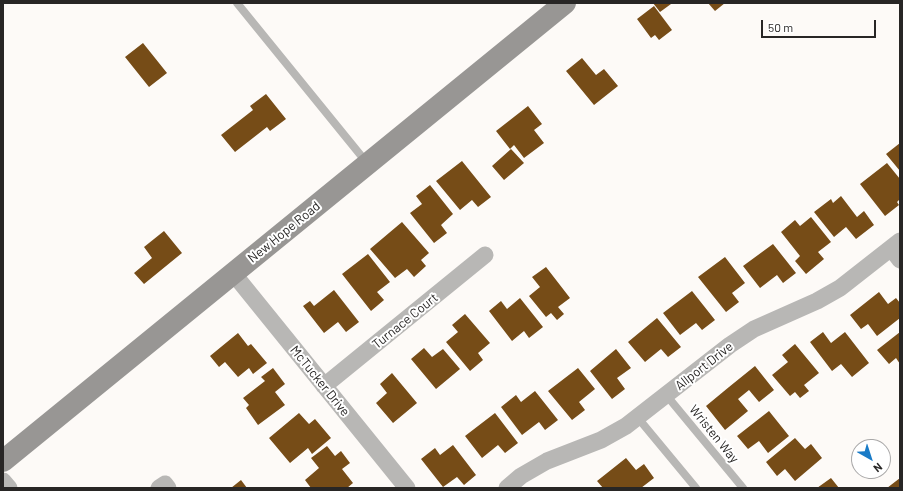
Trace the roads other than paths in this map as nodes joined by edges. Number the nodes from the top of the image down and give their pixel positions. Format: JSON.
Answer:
{"nodes":[{"id":1,"x":237,"y":3,"type":"edge"},
{"id":2,"x":565,"y":3,"type":"edge"},
{"id":3,"x":368,"y":164,"type":"junction"},
{"id":4,"x":897,"y":249,"type":"edge"},
{"id":5,"x":485,"y":255,"type":"dead end"},
{"id":6,"x":233,"y":273,"type":"junction"},
{"id":7,"x":324,"y":386,"type":"junction"},
{"id":8,"x":667,"y":396,"type":"junction"},
{"id":9,"x":638,"y":418,"type":"junction"},
{"id":10,"x":3,"y":461,"type":"edge"},
{"id":11,"x":3,"y":481,"type":"edge"},
{"id":12,"x":9,"y":488,"type":"edge"},
{"id":13,"x":159,"y":488,"type":"edge"},
{"id":14,"x":168,"y":488,"type":"edge"},
{"id":15,"x":407,"y":488,"type":"edge"},
{"id":16,"x":507,"y":488,"type":"edge"},
{"id":17,"x":696,"y":488,"type":"edge"},
{"id":18,"x":743,"y":488,"type":"edge"}],
"edges":[{"from":1,"to":3,"type":"lane"},
{"from":2,"to":3,"type":"main road","name":"New Hope Road"},
{"from":3,"to":6,"type":"main road","name":"New Hope Road"},
{"from":4,"to":8,"type":"street","name":"Allport Drive"},
{"from":5,"to":7,"type":"street","name":"Turnace Court"},
{"from":6,"to":7,"type":"street","name":"McTucker Drive"},
{"from":6,"to":10,"type":"main road","name":"New Hope Road"},
{"from":7,"to":15,"type":"street","name":"McTucker Drive"},
{"from":8,"to":9,"type":"street","name":"Allport Drive"},
{"from":8,"to":18,"type":"lane","name":"Wristen Way"},
{"from":9,"to":16,"type":"street","name":"Allport Drive"},
{"from":9,"to":17,"type":"lane"},
{"from":11,"to":12,"type":"street"},
{"from":13,"to":14,"type":"street"}]}
